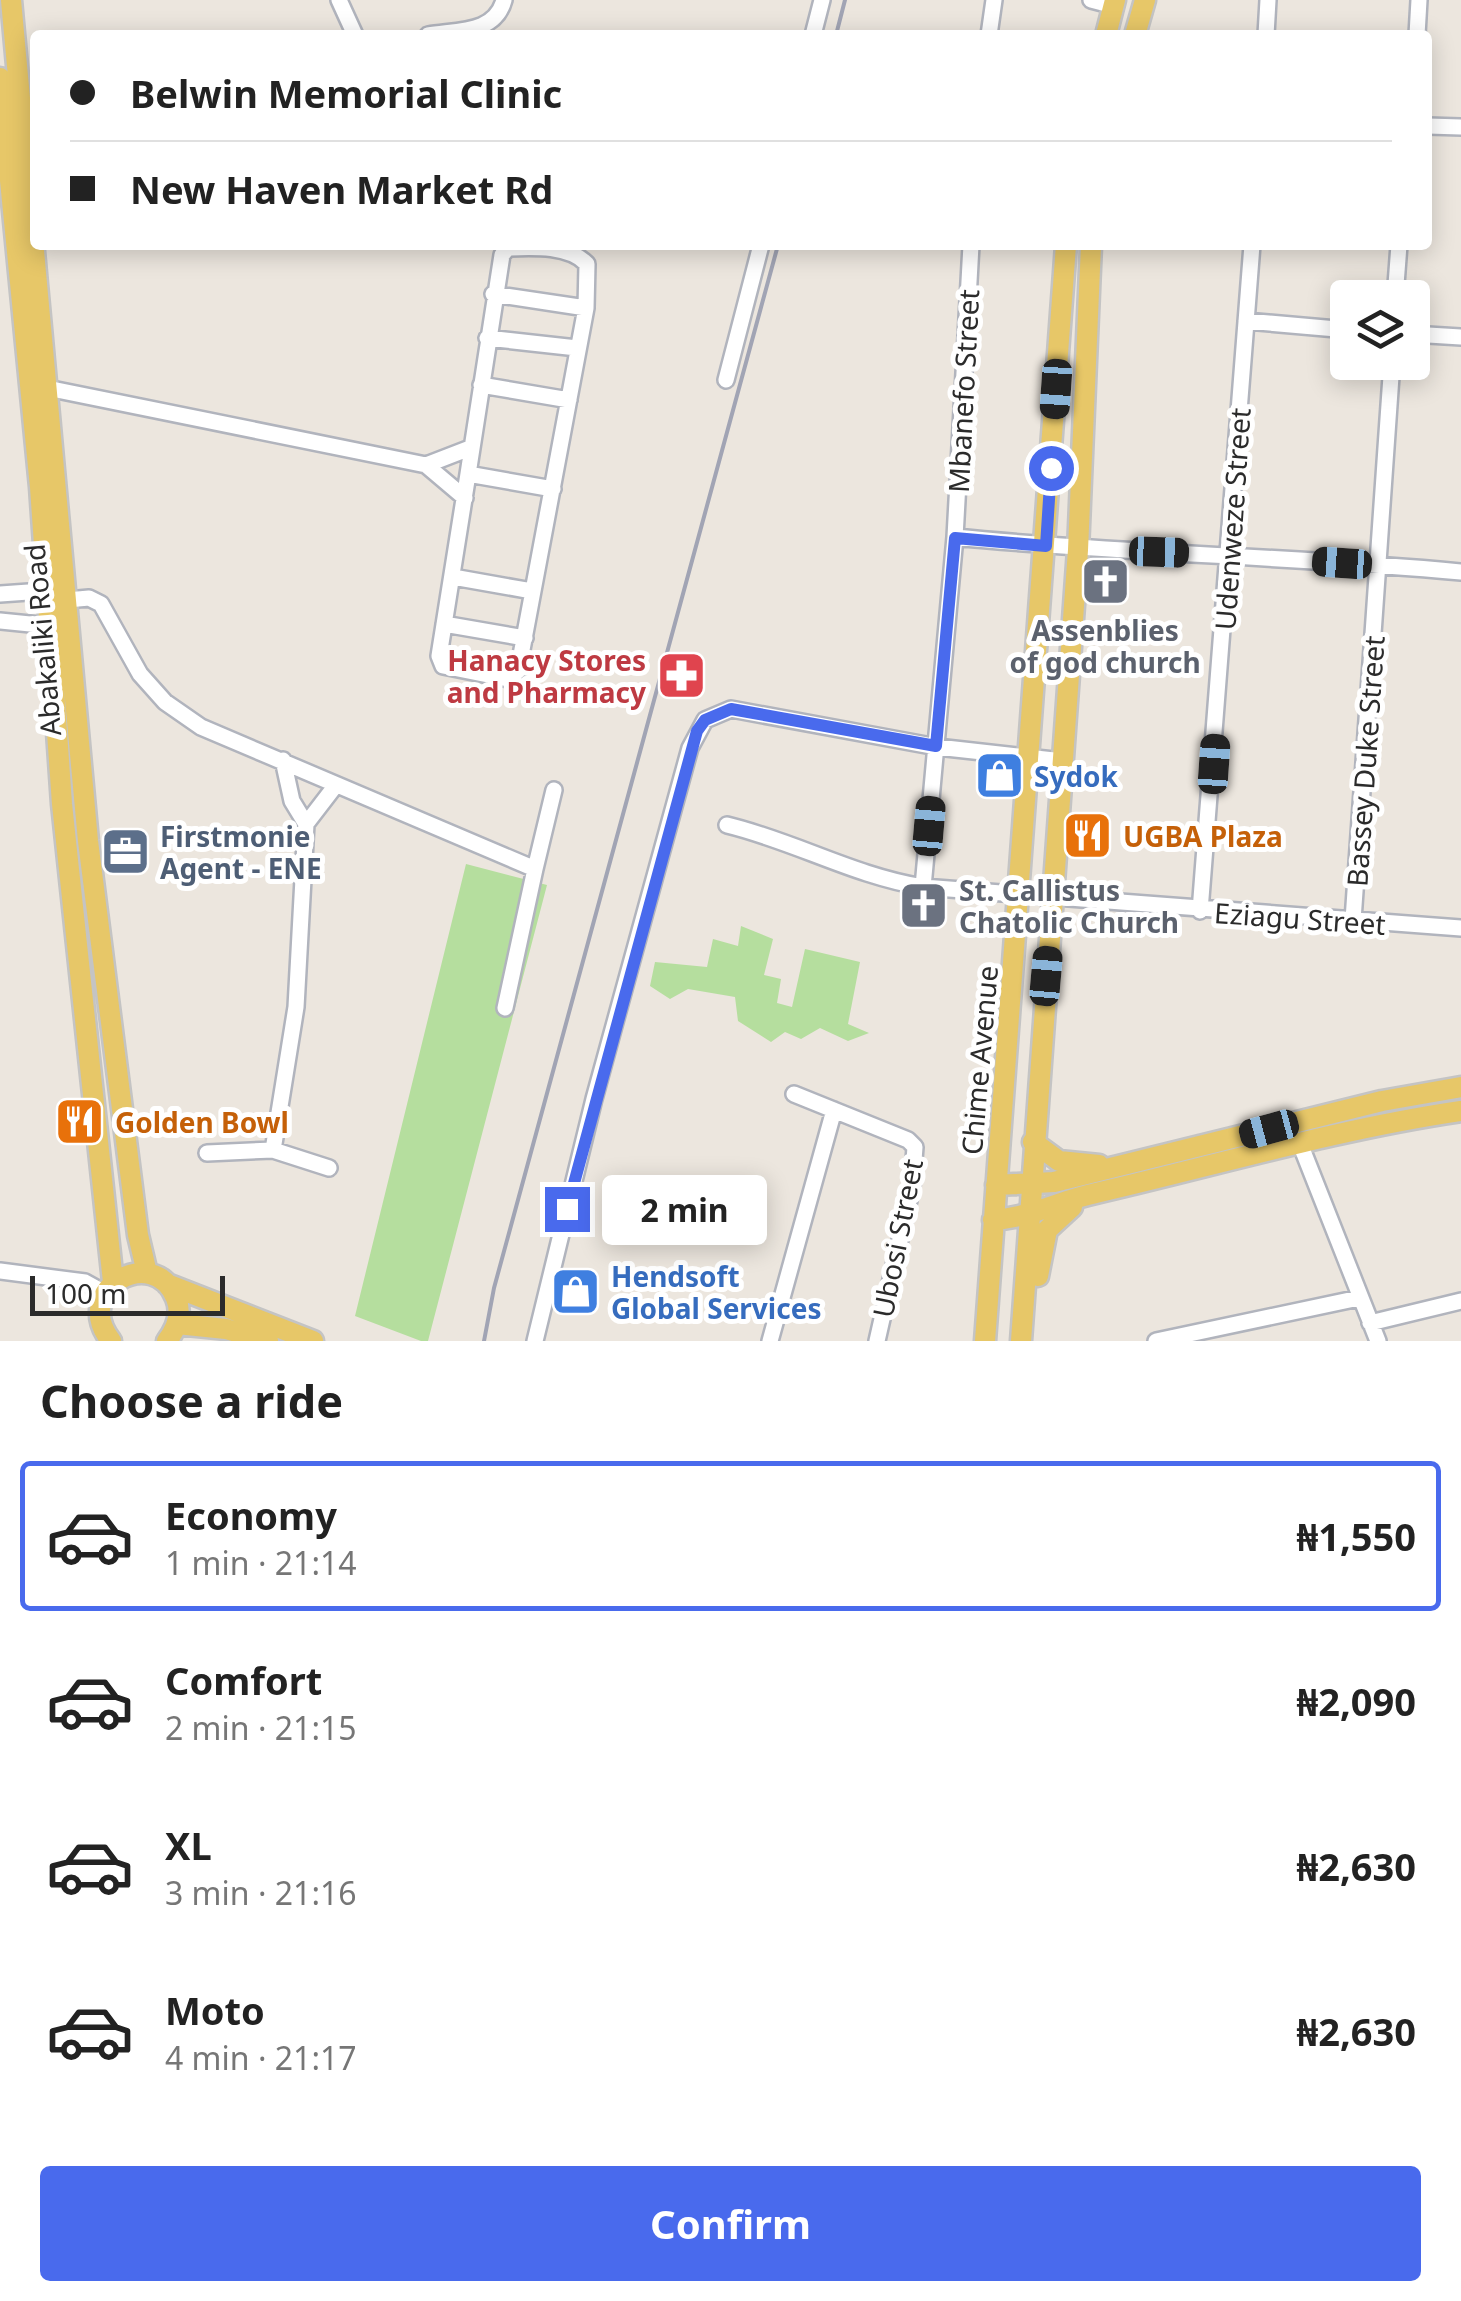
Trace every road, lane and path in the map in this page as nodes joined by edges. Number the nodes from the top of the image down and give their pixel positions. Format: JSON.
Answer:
{"nodes":[{"id":1,"x":11,"y":0,"type":"edge"},
{"id":2,"x":339,"y":0,"type":"edge"},
{"id":3,"x":504,"y":0,"type":"edge"},
{"id":4,"x":822,"y":0,"type":"edge"},
{"id":5,"x":994,"y":0,"type":"edge"},
{"id":6,"x":1091,"y":0,"type":"edge"},
{"id":7,"x":1145,"y":0,"type":"edge"},
{"id":8,"x":1268,"y":0,"type":"edge"},
{"id":9,"x":1419,"y":0,"type":"edge"},
{"id":10,"x":1114,"y":3,"type":"edge"},
{"id":11,"x":353,"y":30,"type":"edge"},
{"id":12,"x":461,"y":30,"type":"edge"},
{"id":13,"x":814,"y":30,"type":"edge"},
{"id":14,"x":990,"y":30,"type":"edge"},
{"id":15,"x":1107,"y":30,"type":"edge"},
{"id":16,"x":1136,"y":30,"type":"edge"},
{"id":17,"x":1266,"y":30,"type":"edge"},
{"id":18,"x":1417,"y":30,"type":"edge"},
{"id":19,"x":0,"y":78,"type":"edge"},
{"id":20,"x":1432,"y":126,"type":"edge"},
{"id":21,"x":1461,"y":127,"type":"edge"},
{"id":22,"x":30,"y":205,"type":"edge"},
{"id":23,"x":34,"y":250,"type":"edge"},
{"id":24,"x":507,"y":250,"type":"edge"},
{"id":25,"x":537,"y":250,"type":"edge"},
{"id":26,"x":760,"y":250,"type":"edge"},
{"id":27,"x":970,"y":250,"type":"edge"},
{"id":28,"x":1066,"y":250,"type":"edge"},
{"id":29,"x":1091,"y":250,"type":"edge"},
{"id":30,"x":1252,"y":250,"type":"edge"},
{"id":31,"x":1399,"y":250,"type":"edge"},
{"id":32,"x":1396,"y":280,"type":"edge"},
{"id":33,"x":493,"y":294,"type":"junction"},
{"id":34,"x":586,"y":308,"type":"junction"},
{"id":35,"x":1246,"y":322,"type":"junction"},
{"id":36,"x":1330,"y":329,"type":"edge"},
{"id":37,"x":1430,"y":335,"type":"edge"},
{"id":38,"x":1461,"y":337,"type":"edge"},
{"id":39,"x":487,"y":338,"type":"junction"},
{"id":40,"x":578,"y":348,"type":"junction"},
{"id":41,"x":726,"y":380,"type":"dead end"},
{"id":42,"x":1391,"y":380,"type":"edge"},
{"id":43,"x":481,"y":385,"type":"junction"},
{"id":44,"x":47,"y":388,"type":"junction"},
{"id":45,"x":569,"y":400,"type":"junction"},
{"id":46,"x":470,"y":448,"type":"junction"},
{"id":47,"x":426,"y":465,"type":"junction"},
{"id":48,"x":468,"y":474,"type":"junction"},
{"id":49,"x":553,"y":489,"type":"junction"},
{"id":50,"x":465,"y":498,"type":"junction"},
{"id":51,"x":955,"y":538,"type":"junction"},
{"id":52,"x":1046,"y":546,"type":"junction"},
{"id":53,"x":1078,"y":550,"type":"junction"},
{"id":54,"x":1229,"y":554,"type":"junction"},
{"id":55,"x":1380,"y":566,"type":"junction"},
{"id":56,"x":1461,"y":572,"type":"edge"},
{"id":57,"x":453,"y":577,"type":"junction"},
{"id":58,"x":532,"y":591,"type":"junction"},
{"id":59,"x":60,"y":593,"type":"junction"},
{"id":60,"x":0,"y":594,"type":"edge"},
{"id":61,"x":0,"y":621,"type":"edge"},
{"id":62,"x":444,"y":624,"type":"junction"},
{"id":63,"x":59,"y":627,"type":"junction"},
{"id":64,"x":525,"y":638,"type":"junction"},
{"id":65,"x":936,"y":746,"type":"junction"},
{"id":66,"x":1030,"y":758,"type":"junction"},
{"id":67,"x":283,"y":760,"type":"junction"},
{"id":68,"x":1063,"y":761,"type":"junction"},
{"id":69,"x":336,"y":785,"type":"junction"},
{"id":70,"x":554,"y":790,"type":"dead end"},
{"id":71,"x":306,"y":824,"type":"junction"},
{"id":72,"x":726,"y":824,"type":"dead end"},
{"id":73,"x":535,"y":869,"type":"junction"},
{"id":74,"x":923,"y":887,"type":"junction"},
{"id":75,"x":1020,"y":896,"type":"junction"},
{"id":76,"x":1054,"y":898,"type":"junction"},
{"id":77,"x":1200,"y":912,"type":"junction"},
{"id":78,"x":1352,"y":920,"type":"junction"},
{"id":79,"x":1461,"y":928,"type":"edge"},
{"id":80,"x":505,"y":1008,"type":"dead end"},
{"id":81,"x":1461,"y":1087,"type":"edge"},
{"id":82,"x":794,"y":1094,"type":"dead end"},
{"id":83,"x":834,"y":1110,"type":"junction"},
{"id":84,"x":1461,"y":1112,"type":"edge"},
{"id":85,"x":1032,"y":1142,"type":"junction"},
{"id":86,"x":1301,"y":1146,"type":"junction"},
{"id":87,"x":273,"y":1150,"type":"junction"},
{"id":88,"x":207,"y":1153,"type":"dead end"},
{"id":89,"x":1116,"y":1166,"type":"junction"},
{"id":90,"x":329,"y":1168,"type":"dead end"},
{"id":91,"x":1032,"y":1183,"type":"junction"},
{"id":92,"x":996,"y":1185,"type":"junction"},
{"id":93,"x":1087,"y":1195,"type":"junction"},
{"id":94,"x":1029,"y":1218,"type":"junction"},
{"id":95,"x":994,"y":1220,"type":"junction"},
{"id":96,"x":0,"y":1271,"type":"edge"},
{"id":97,"x":147,"y":1273,"type":"junction"},
{"id":98,"x":167,"y":1284,"type":"junction"},
{"id":99,"x":109,"y":1288,"type":"junction"},
{"id":100,"x":1359,"y":1298,"type":"junction"},
{"id":101,"x":1461,"y":1301,"type":"edge"},
{"id":102,"x":1370,"y":1323,"type":"junction"},
{"id":103,"x":172,"y":1332,"type":"edge"},
{"id":104,"x":111,"y":1341,"type":"edge"},
{"id":105,"x":268,"y":1341,"type":"edge"},
{"id":106,"x":313,"y":1341,"type":"edge"},
{"id":107,"x":536,"y":1341,"type":"edge"},
{"id":108,"x":770,"y":1341,"type":"edge"},
{"id":109,"x":878,"y":1341,"type":"edge"},
{"id":110,"x":985,"y":1341,"type":"edge"},
{"id":111,"x":1023,"y":1341,"type":"edge"},
{"id":112,"x":1156,"y":1341,"type":"edge"},
{"id":113,"x":1378,"y":1341,"type":"edge"}],
"edges":[{"from":1,"to":22,"type":"main road","name":"Abakaliki Road"},
{"from":2,"to":11,"type":"street"},
{"from":3,"to":12,"type":"street"},
{"from":4,"to":13,"type":"street"},
{"from":5,"to":14,"type":"street"},
{"from":6,"to":10,"type":"street"},
{"from":7,"to":16,"type":"main road"},
{"from":8,"to":17,"type":"street"},
{"from":9,"to":18,"type":"street"},
{"from":10,"to":15,"type":"main road"},
{"from":19,"to":59,"type":"main road","name":"Abakaliki Road"},
{"from":20,"to":21,"type":"street"},
{"from":23,"to":44,"type":"main road","name":"Abakaliki Road"},
{"from":24,"to":33,"type":"street"},
{"from":25,"to":34,"type":"street"},
{"from":26,"to":41,"type":"street"},
{"from":27,"to":51,"type":"street","name":"Mbanefo Street"},
{"from":28,"to":52,"type":"main road","name":"Chime Avenue"},
{"from":29,"to":53,"type":"main road"},
{"from":30,"to":35,"type":"street","name":"Udenweze Street"},
{"from":31,"to":32,"type":"street"},
{"from":33,"to":34,"type":"street"},
{"from":33,"to":39,"type":"street"},
{"from":34,"to":40,"type":"street"},
{"from":35,"to":36,"type":"street"},
{"from":35,"to":54,"type":"street","name":"Udenweze Street"},
{"from":37,"to":38,"type":"street"},
{"from":39,"to":40,"type":"street"},
{"from":39,"to":43,"type":"street"},
{"from":40,"to":45,"type":"street"},
{"from":42,"to":55,"type":"street","name":"Bassey Duke Street"},
{"from":43,"to":45,"type":"street"},
{"from":43,"to":46,"type":"street"},
{"from":44,"to":47,"type":"street"},
{"from":44,"to":59,"type":"main road","name":"Abakaliki Road"},
{"from":45,"to":49,"type":"street"},
{"from":46,"to":47,"type":"street"},
{"from":46,"to":48,"type":"street"},
{"from":47,"to":50,"type":"street"},
{"from":48,"to":49,"type":"street"},
{"from":48,"to":50,"type":"street"},
{"from":49,"to":58,"type":"street"},
{"from":50,"to":57,"type":"street"},
{"from":51,"to":52,"type":"street"},
{"from":51,"to":65,"type":"street","name":"Mbanefo Street"},
{"from":52,"to":53,"type":"street"},
{"from":52,"to":66,"type":"main road","name":"Chime Avenue"},
{"from":53,"to":54,"type":"street"},
{"from":53,"to":68,"type":"main road"},
{"from":54,"to":55,"type":"street"},
{"from":54,"to":77,"type":"street","name":"Udenweze Street"},
{"from":55,"to":56,"type":"street"},
{"from":55,"to":78,"type":"street","name":"Bassey Duke Street"},
{"from":57,"to":58,"type":"street"},
{"from":57,"to":62,"type":"street"},
{"from":58,"to":64,"type":"street"},
{"from":59,"to":60,"type":"street"},
{"from":59,"to":63,"type":"main road","name":"Abakaliki Road"},
{"from":59,"to":67,"type":"street"},
{"from":61,"to":63,"type":"street"},
{"from":62,"to":64,"type":"street"},
{"from":62,"to":64,"type":"street"},
{"from":63,"to":97,"type":"main road","name":"Abakaliki Road"},
{"from":63,"to":99,"type":"main road","name":"Abakaliki Road"},
{"from":65,"to":66,"type":"street"},
{"from":65,"to":74,"type":"street","name":"Mbanefo Street"},
{"from":65,"to":107,"type":"street"},
{"from":66,"to":68,"type":"street"},
{"from":66,"to":75,"type":"main road","name":"Chime Avenue"},
{"from":67,"to":69,"type":"street"},
{"from":67,"to":71,"type":"street"},
{"from":68,"to":76,"type":"main road"},
{"from":69,"to":71,"type":"street"},
{"from":69,"to":73,"type":"street"},
{"from":70,"to":73,"type":"street"},
{"from":71,"to":87,"type":"street"},
{"from":72,"to":74,"type":"street"},
{"from":73,"to":80,"type":"street"},
{"from":74,"to":75,"type":"street"},
{"from":75,"to":76,"type":"street","name":"Eziagu Street"},
{"from":75,"to":92,"type":"main road","name":"Chime Avenue"},
{"from":76,"to":77,"type":"street","name":"Eziagu Street"},
{"from":76,"to":85,"type":"main road"},
{"from":77,"to":78,"type":"street","name":"Eziagu Street"},
{"from":78,"to":79,"type":"street","name":"Eziagu Street"},
{"from":81,"to":89,"type":"main road"},
{"from":82,"to":83,"type":"street","name":"Ubosi Street"},
{"from":83,"to":108,"type":"street"},
{"from":83,"to":109,"type":"street","name":"Ubosi Street"},
{"from":84,"to":86,"type":"main road"},
{"from":85,"to":89,"type":"main road"},
{"from":85,"to":91,"type":"main road"},
{"from":86,"to":93,"type":"main road"},
{"from":86,"to":100,"type":"street"},
{"from":87,"to":88,"type":"street"},
{"from":87,"to":90,"type":"street"},
{"from":89,"to":91,"type":"main road"},
{"from":91,"to":92,"type":"main road"},
{"from":91,"to":94,"type":"main road"},
{"from":92,"to":95,"type":"main road","name":"Chime Avenue"},
{"from":93,"to":94,"type":"main road"},
{"from":93,"to":111,"type":"main road"},
{"from":94,"to":95,"type":"main road"},
{"from":94,"to":111,"type":"main road"},
{"from":95,"to":110,"type":"main road","name":"Chime Avenue"},
{"from":96,"to":99,"type":"street"},
{"from":97,"to":98,"type":"main road"},
{"from":97,"to":99,"type":"main road"},
{"from":98,"to":103,"type":"main road"},
{"from":98,"to":106,"type":"main road"},
{"from":99,"to":104,"type":"main road","name":"Abakaliki Road"},
{"from":100,"to":102,"type":"street"},
{"from":100,"to":112,"type":"street"},
{"from":101,"to":102,"type":"street"},
{"from":102,"to":113,"type":"street"},
{"from":103,"to":105,"type":"main road"}]}
